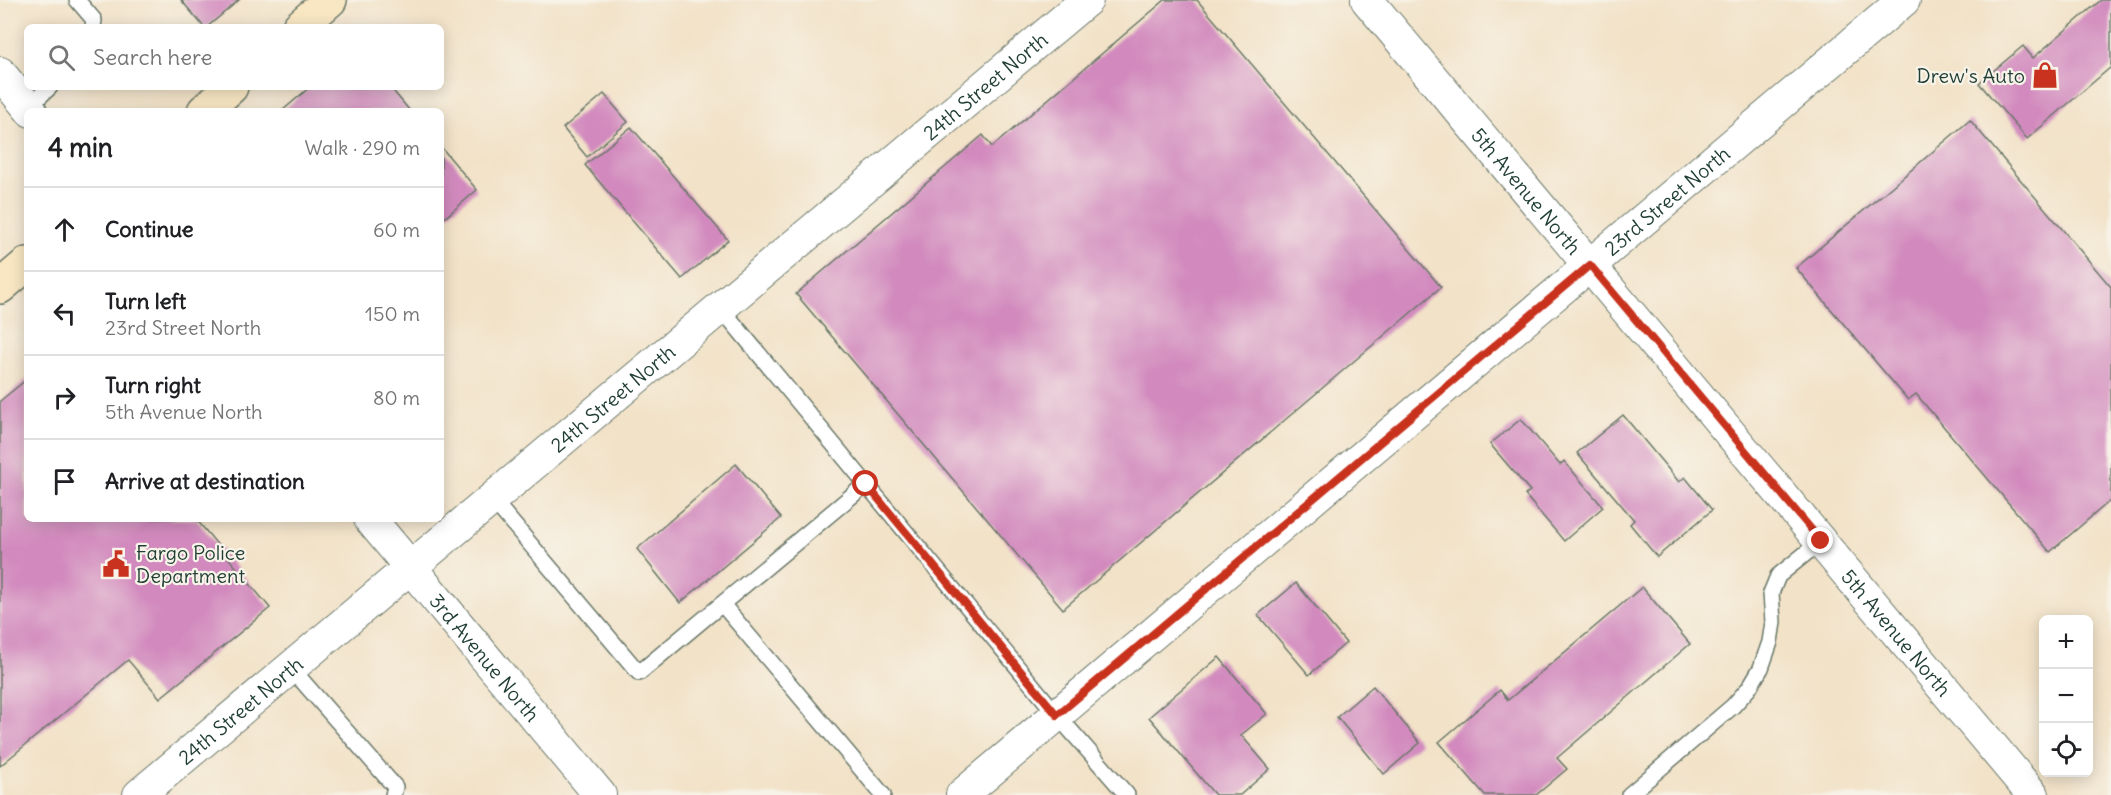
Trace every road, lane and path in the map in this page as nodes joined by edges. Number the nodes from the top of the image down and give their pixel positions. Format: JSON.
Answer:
{"nodes":[{"id":1,"x":77,"y":0,"type":"edge"},
{"id":2,"x":330,"y":0,"type":"edge"},
{"id":3,"x":1087,"y":0,"type":"edge"},
{"id":4,"x":1367,"y":0,"type":"edge"},
{"id":5,"x":1904,"y":0,"type":"edge"},
{"id":6,"x":93,"y":24,"type":"edge"},
{"id":7,"x":302,"y":24,"type":"edge"},
{"id":8,"x":0,"y":73,"type":"edge"},
{"id":9,"x":228,"y":90,"type":"edge"},
{"id":10,"x":37,"y":102,"type":"edge"},
{"id":11,"x":207,"y":108,"type":"edge"},
{"id":12,"x":1590,"y":265,"type":"junction"},
{"id":13,"x":24,"y":267,"type":"edge"},
{"id":14,"x":0,"y":287,"type":"edge"},
{"id":15,"x":720,"y":307,"type":"junction"},
{"id":16,"x":866,"y":484,"type":"junction"},
{"id":17,"x":492,"y":499,"type":"junction"},
{"id":18,"x":372,"y":522,"type":"edge"},
{"id":19,"x":1821,"y":541,"type":"junction"},
{"id":20,"x":410,"y":567,"type":"junction"},
{"id":21,"x":722,"y":604,"type":"junction"},
{"id":22,"x":291,"y":668,"type":"junction"},
{"id":23,"x":1057,"y":715,"type":"junction"},
{"id":24,"x":139,"y":795,"type":"edge"},
{"id":25,"x":393,"y":795,"type":"edge"},
{"id":26,"x":600,"y":795,"type":"edge"},
{"id":27,"x":883,"y":795,"type":"edge"},
{"id":28,"x":962,"y":795,"type":"edge"},
{"id":29,"x":1127,"y":795,"type":"edge"},
{"id":30,"x":1629,"y":795,"type":"edge"},
{"id":31,"x":2033,"y":795,"type":"edge"}],
"edges":[{"from":1,"to":6,"type":"lane"},
{"from":2,"to":7,"type":"main road"},
{"from":3,"to":15,"type":"street","name":"24th Street North"},
{"from":4,"to":12,"type":"street","name":"5th Avenue North"},
{"from":5,"to":12,"type":"street","name":"23rd Street North"},
{"from":8,"to":10,"type":"street"},
{"from":9,"to":11,"type":"main road"},
{"from":12,"to":19,"type":"street","name":"5th Avenue North"},
{"from":12,"to":23,"type":"street","name":"23rd Street North"},
{"from":13,"to":14,"type":"main road"},
{"from":15,"to":16,"type":"lane"},
{"from":15,"to":17,"type":"street","name":"24th Street North"},
{"from":16,"to":21,"type":"lane"},
{"from":16,"to":23,"type":"lane"},
{"from":17,"to":20,"type":"street","name":"24th Street North"},
{"from":17,"to":21,"type":"lane"},
{"from":18,"to":20,"type":"street","name":"3rd Avenue North"},
{"from":19,"to":30,"type":"lane"},
{"from":19,"to":31,"type":"street","name":"5th Avenue North"},
{"from":20,"to":22,"type":"street","name":"24th Street North"},
{"from":20,"to":26,"type":"street","name":"3rd Avenue North"},
{"from":21,"to":27,"type":"lane"},
{"from":22,"to":24,"type":"street","name":"24th Street North"},
{"from":22,"to":25,"type":"lane"},
{"from":23,"to":28,"type":"street","name":"23rd Street North"},
{"from":23,"to":29,"type":"lane"}]}
